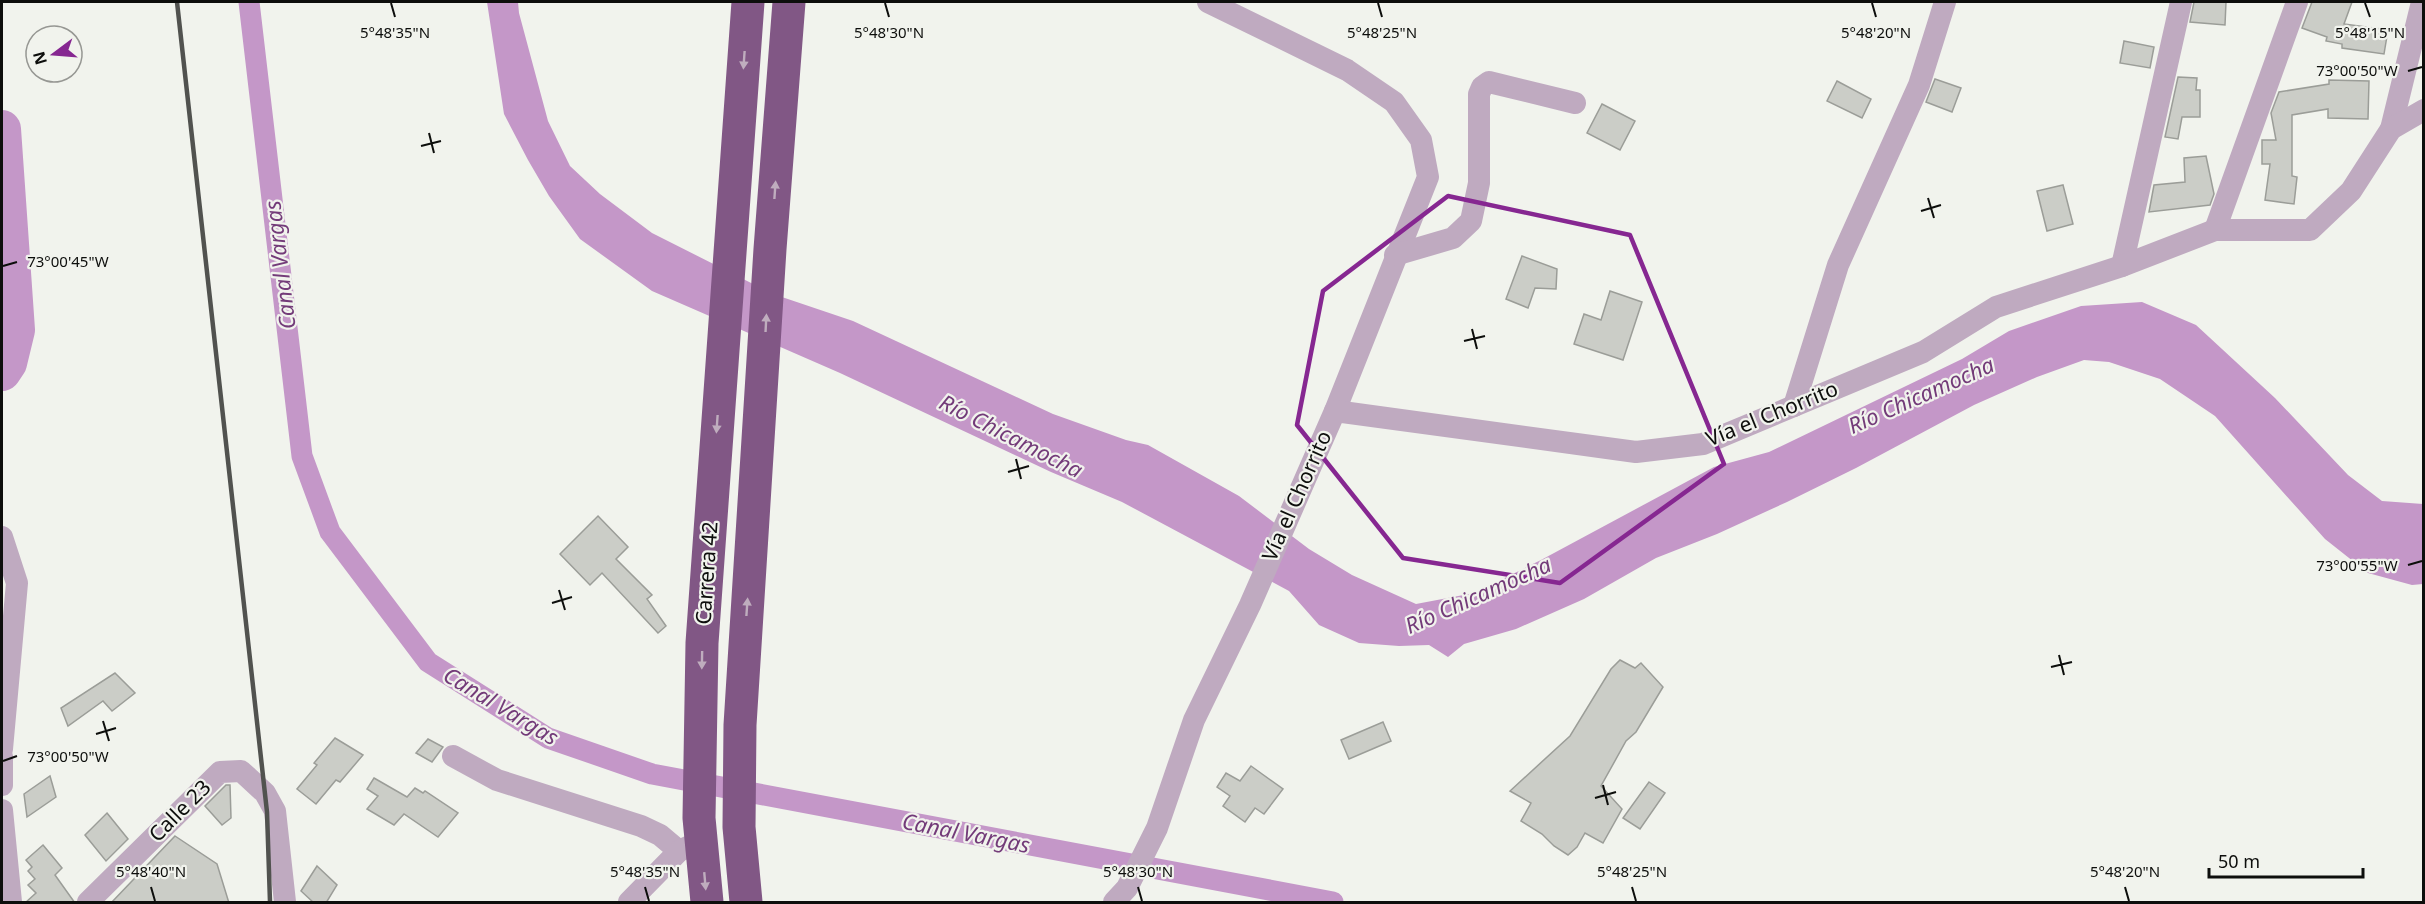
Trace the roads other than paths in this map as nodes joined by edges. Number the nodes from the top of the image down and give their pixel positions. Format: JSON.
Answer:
{"nodes":[{"id":1,"x":748,"y":2,"type":"edge"},
{"id":2,"x":789,"y":2,"type":"edge"},
{"id":3,"x":1208,"y":2,"type":"edge"},
{"id":4,"x":1945,"y":2,"type":"edge"},
{"id":5,"x":2181,"y":2,"type":"edge"},
{"id":6,"x":2297,"y":2,"type":"edge"},
{"id":7,"x":2422,"y":2,"type":"edge"},
{"id":8,"x":1575,"y":103,"type":"dead end"},
{"id":9,"x":2424,"y":110,"type":"edge"},
{"id":10,"x":2391,"y":129,"type":"junction"},
{"id":11,"x":2215,"y":230,"type":"junction"},
{"id":12,"x":1395,"y":255,"type":"junction"},
{"id":13,"x":2122,"y":266,"type":"junction"},
{"id":14,"x":1794,"y":406,"type":"junction"},
{"id":15,"x":1335,"y":411,"type":"junction"},
{"id":16,"x":2,"y":537,"type":"edge"},
{"id":17,"x":2,"y":749,"type":"edge"},
{"id":18,"x":453,"y":756,"type":"dead end"},
{"id":19,"x":2,"y":757,"type":"edge"},
{"id":20,"x":2,"y":785,"type":"edge"},
{"id":21,"x":2,"y":810,"type":"edge"},
{"id":22,"x":693,"y":837,"type":"junction"},
{"id":23,"x":1121,"y":895,"type":"edge"},
{"id":24,"x":11,"y":903,"type":"edge"},
{"id":25,"x":88,"y":903,"type":"edge"},
{"id":26,"x":285,"y":903,"type":"edge"},
{"id":27,"x":629,"y":903,"type":"edge"},
{"id":28,"x":707,"y":903,"type":"edge"},
{"id":29,"x":746,"y":903,"type":"edge"}],
"edges":[{"from":1,"to":22,"type":"highway","name":"Carrera 42","one_way":true},
{"from":29,"to":2,"type":"highway","name":"Carrera 42","one_way":true},
{"from":3,"to":12,"type":"street"},
{"from":4,"to":14,"type":"street"},
{"from":5,"to":13,"type":"street"},
{"from":6,"to":11,"type":"street"},
{"from":7,"to":10,"type":"street"},
{"from":8,"to":12,"type":"street"},
{"from":9,"to":10,"type":"street","name":"Vía el Chorrito"},
{"from":10,"to":11,"type":"street","name":"Vía el Chorrito"},
{"from":11,"to":13,"type":"street","name":"Vía el Chorrito"},
{"from":12,"to":15,"type":"street"},
{"from":13,"to":14,"type":"street","name":"Vía el Chorrito"},
{"from":14,"to":15,"type":"street","name":"Vía el Chorrito"},
{"from":15,"to":23,"type":"street","name":"Vía el Chorrito"},
{"from":16,"to":17,"type":"street"},
{"from":18,"to":22,"type":"street"},
{"from":19,"to":20,"type":"street"},
{"from":21,"to":24,"type":"street"},
{"from":22,"to":27,"type":"street"},
{"from":22,"to":28,"type":"highway","name":"Carrera 42","one_way":true},
{"from":25,"to":26,"type":"street","name":"Calle 23"}]}
